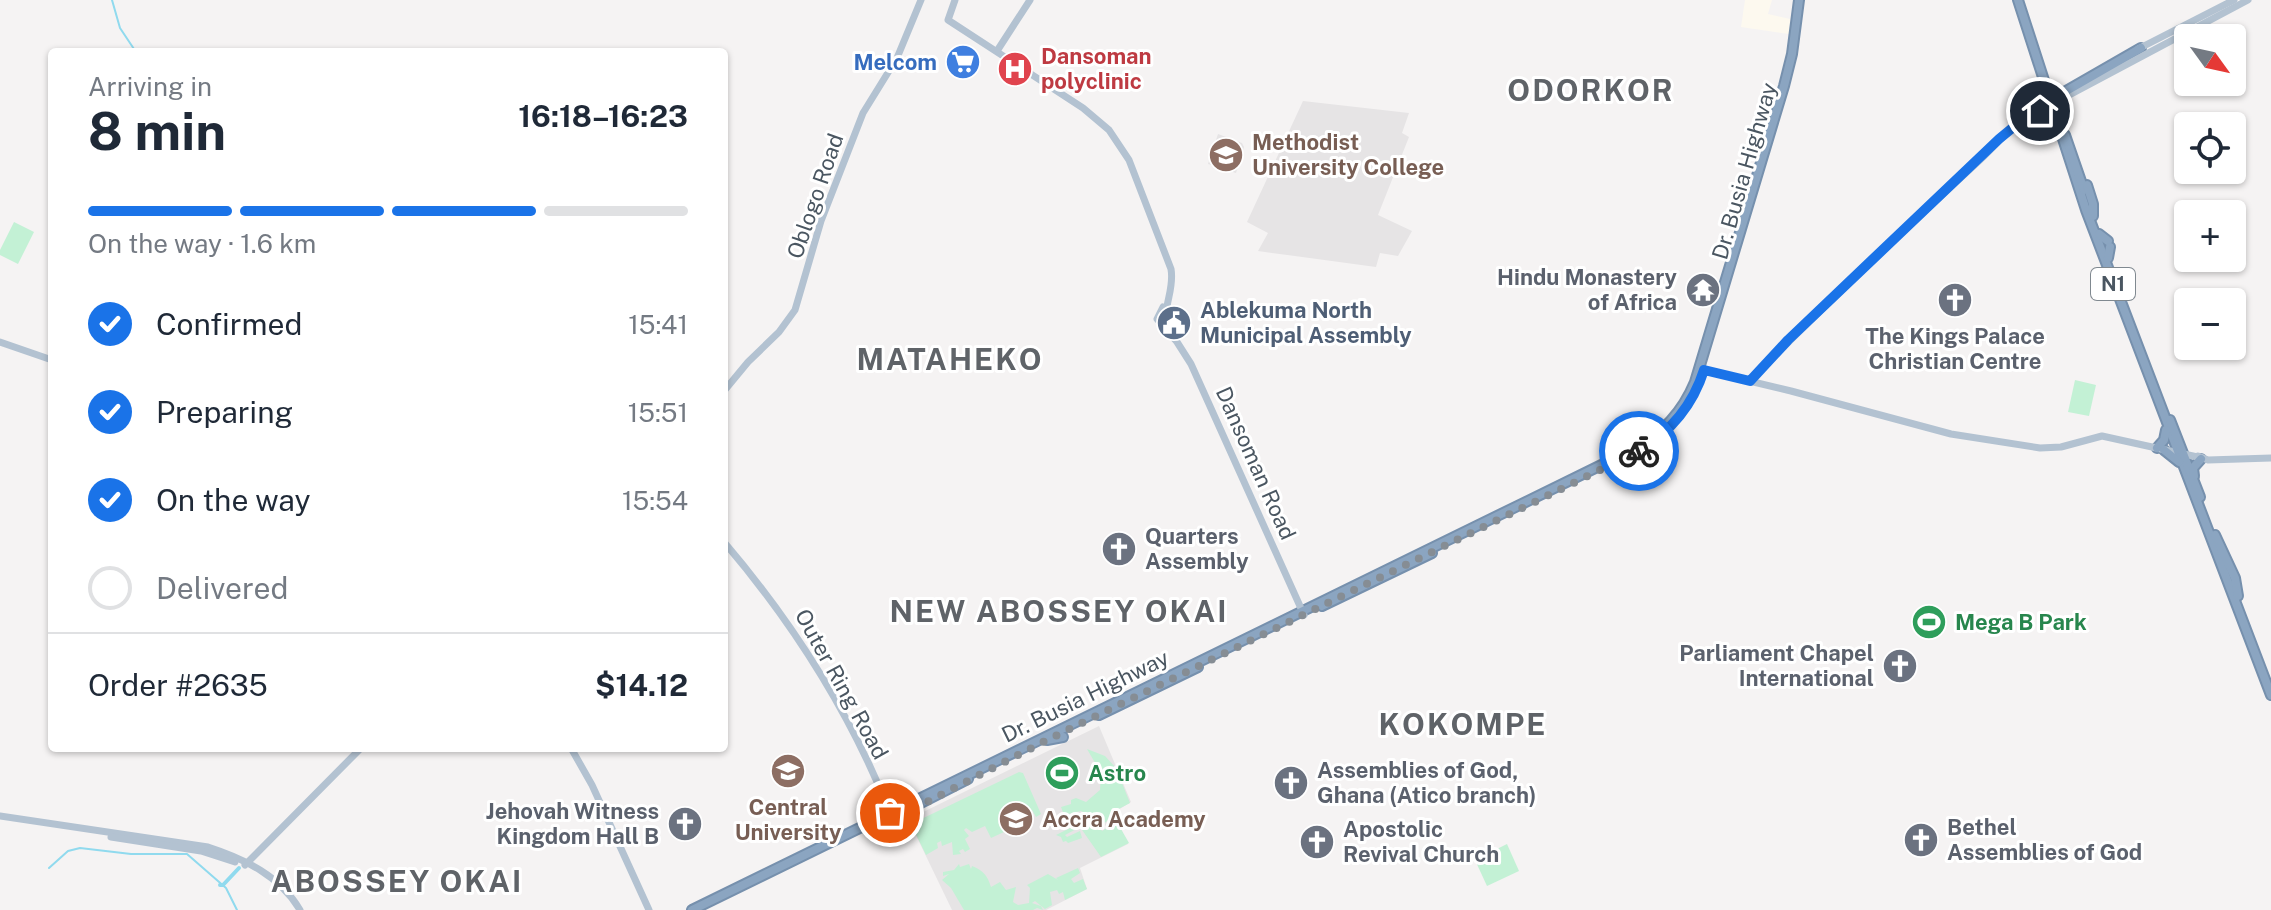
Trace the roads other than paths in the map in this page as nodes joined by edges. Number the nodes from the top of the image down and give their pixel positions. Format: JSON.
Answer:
{"nodes":[{"id":1,"x":921,"y":0,"type":"edge"},
{"id":2,"x":955,"y":0,"type":"edge"},
{"id":3,"x":1030,"y":0,"type":"edge"},
{"id":4,"x":1800,"y":0,"type":"edge"},
{"id":5,"x":2018,"y":0,"type":"edge"},
{"id":6,"x":2234,"y":0,"type":"edge"},
{"id":7,"x":2248,"y":0,"type":"edge"},
{"id":8,"x":2194,"y":24,"type":"joint"},
{"id":9,"x":2174,"y":32,"type":"edge"},
{"id":10,"x":2174,"y":35,"type":"edge"},
{"id":11,"x":2141,"y":48,"type":"joint"},
{"id":12,"x":997,"y":51,"type":"junction"},
{"id":13,"x":2044,"y":84,"type":"junction"},
{"id":14,"x":2054,"y":100,"type":"junction"},
{"id":15,"x":2040,"y":107,"type":"junction"},
{"id":16,"x":2056,"y":122,"type":"junction"},
{"id":17,"x":1752,"y":195,"type":"junction"},
{"id":18,"x":1738,"y":205,"type":"dead end"},
{"id":19,"x":2099,"y":234,"type":"junction"},
{"id":20,"x":2108,"y":258,"type":"junction"},
{"id":21,"x":0,"y":342,"type":"edge"},
{"id":22,"x":48,"y":359,"type":"edge"},
{"id":23,"x":1703,"y":372,"type":"junction"},
{"id":24,"x":1750,"y":381,"type":"junction"},
{"id":25,"x":728,"y":386,"type":"edge"},
{"id":26,"x":2165,"y":421,"type":"junction"},
{"id":27,"x":2159,"y":448,"type":"junction"},
{"id":28,"x":2180,"y":451,"type":"junction"},
{"id":29,"x":2200,"y":458,"type":"junction"},
{"id":30,"x":2271,"y":458,"type":"edge"},
{"id":31,"x":2182,"y":466,"type":"junction"},
{"id":32,"x":2194,"y":481,"type":"junction"},
{"id":33,"x":1535,"y":500,"type":"junction"},
{"id":34,"x":1487,"y":523,"type":"junction"},
{"id":35,"x":728,"y":540,"type":"edge"},
{"id":36,"x":1444,"y":541,"type":"junction"},
{"id":37,"x":728,"y":547,"type":"edge"},
{"id":38,"x":1400,"y":562,"type":"junction"},
{"id":39,"x":1410,"y":564,"type":"junction"},
{"id":40,"x":1373,"y":571,"type":"dead end"},
{"id":41,"x":1303,"y":612,"type":"junction"},
{"id":42,"x":2271,"y":681,"type":"edge"},
{"id":43,"x":2271,"y":695,"type":"edge"},
{"id":44,"x":1063,"y":737,"type":"dead end"},
{"id":45,"x":1047,"y":740,"type":"junction"},
{"id":46,"x":357,"y":752,"type":"edge"},
{"id":47,"x":573,"y":752,"type":"edge"},
{"id":48,"x":992,"y":765,"type":"junction"},
{"id":49,"x":975,"y":773,"type":"junction"},
{"id":50,"x":892,"y":813,"type":"junction"},
{"id":51,"x":0,"y":818,"type":"edge"},
{"id":52,"x":253,"y":854,"type":"junction"},
{"id":53,"x":237,"y":858,"type":"junction"},
{"id":54,"x":245,"y":865,"type":"junction"},
{"id":55,"x":257,"y":868,"type":"junction"},
{"id":56,"x":298,"y":910,"type":"edge"},
{"id":57,"x":649,"y":910,"type":"edge"},
{"id":58,"x":692,"y":910,"type":"edge"},
{"id":59,"x":700,"y":910,"type":"edge"}],
"edges":[{"from":1,"to":25,"type":"main road","name":"Oblogo Road"},
{"from":2,"to":12,"type":"main road","name":"Dansoman Road"},
{"from":3,"to":12,"type":"main road"},
{"from":4,"to":17,"type":"highway","name":"Dr. Busia Highway"},
{"from":4,"to":23,"type":"highway","name":"Dr. Busia Highway"},
{"from":5,"to":13,"type":"highway","number":"N1"},
{"from":5,"to":14,"type":"highway","number":"N1"},
{"from":6,"to":8,"type":"main road"},
{"from":7,"to":8,"type":"main road"},
{"from":9,"to":11,"type":"main road"},
{"from":10,"to":14,"type":"main road"},
{"from":11,"to":14,"type":"highway"},
{"from":12,"to":41,"type":"main road","name":"Dansoman Road"},
{"from":13,"to":14,"type":"highway","number":"N1"},
{"from":13,"to":15,"type":"highway"},
{"from":14,"to":15,"type":"main road"},
{"from":14,"to":16,"type":"highway","number":"N1"},
{"from":14,"to":19,"type":"highway","number":"N1"},
{"from":15,"to":16,"type":"highway"},
{"from":15,"to":24,"type":"main road"},
{"from":16,"to":26,"type":"highway","number":"N1"},
{"from":17,"to":18,"type":"highway"},
{"from":17,"to":23,"type":"highway","name":"Dr. Busia Highway"},
{"from":19,"to":20,"type":"highway","number":"N1"},
{"from":19,"to":20,"type":"highway"},
{"from":20,"to":28,"type":"highway","number":"N1"},
{"from":21,"to":22,"type":"main road"},
{"from":23,"to":24,"type":"main road"},
{"from":23,"to":33,"type":"highway","name":"Dr. Busia Highway"},
{"from":23,"to":33,"type":"highway","name":"Dr. Busia Highway"},
{"from":24,"to":27,"type":"main road"},
{"from":26,"to":27,"type":"highway"},
{"from":26,"to":28,"type":"highway","number":"N1"},
{"from":27,"to":28,"type":"main road"},
{"from":27,"to":31,"type":"highway"},
{"from":28,"to":29,"type":"highway"},
{"from":28,"to":31,"type":"highway","number":"N1"},
{"from":28,"to":32,"type":"highway","number":"N1"},
{"from":29,"to":30,"type":"main road"},
{"from":29,"to":32,"type":"highway"},
{"from":31,"to":43,"type":"highway","number":"N1"},
{"from":32,"to":42,"type":"highway","number":"N1"},
{"from":33,"to":34,"type":"highway","name":"Dr. Busia Highway"},
{"from":34,"to":36,"type":"highway","name":"Dr. Busia Highway"},
{"from":34,"to":39,"type":"highway","name":"Dr. Busia Highway"},
{"from":35,"to":50,"type":"main road","name":"Outer Ring Road"},
{"from":36,"to":38,"type":"highway","name":"Dr. Busia Highway"},
{"from":36,"to":39,"type":"highway"},
{"from":37,"to":50,"type":"main road","name":"Outer Ring Road"},
{"from":38,"to":40,"type":"highway"},
{"from":38,"to":41,"type":"highway","name":"Dr. Busia Highway"},
{"from":39,"to":41,"type":"highway","name":"Dr. Busia Highway"},
{"from":41,"to":45,"type":"highway","name":"Dr. Busia Highway"},
{"from":41,"to":48,"type":"highway","name":"Dr. Busia Highway"},
{"from":44,"to":45,"type":"highway"},
{"from":45,"to":48,"type":"highway","name":"Dr. Busia Highway"},
{"from":46,"to":52,"type":"main road"},
{"from":47,"to":57,"type":"main road"},
{"from":48,"to":49,"type":"highway","name":"Dr. Busia Highway"},
{"from":49,"to":50,"type":"highway","name":"Dr. Busia Highway"},
{"from":49,"to":50,"type":"highway","name":"Dr. Busia Highway"},
{"from":50,"to":58,"type":"highway","name":"Dr. Busia Highway"},
{"from":50,"to":59,"type":"highway"},
{"from":51,"to":53,"type":"main road"},
{"from":51,"to":54,"type":"main road"},
{"from":52,"to":53,"type":"main road"},
{"from":52,"to":54,"type":"main road"},
{"from":52,"to":55,"type":"main road"},
{"from":53,"to":54,"type":"main road"},
{"from":54,"to":55,"type":"main road"},
{"from":54,"to":56,"type":"main road"},
{"from":55,"to":56,"type":"main road"}]}
